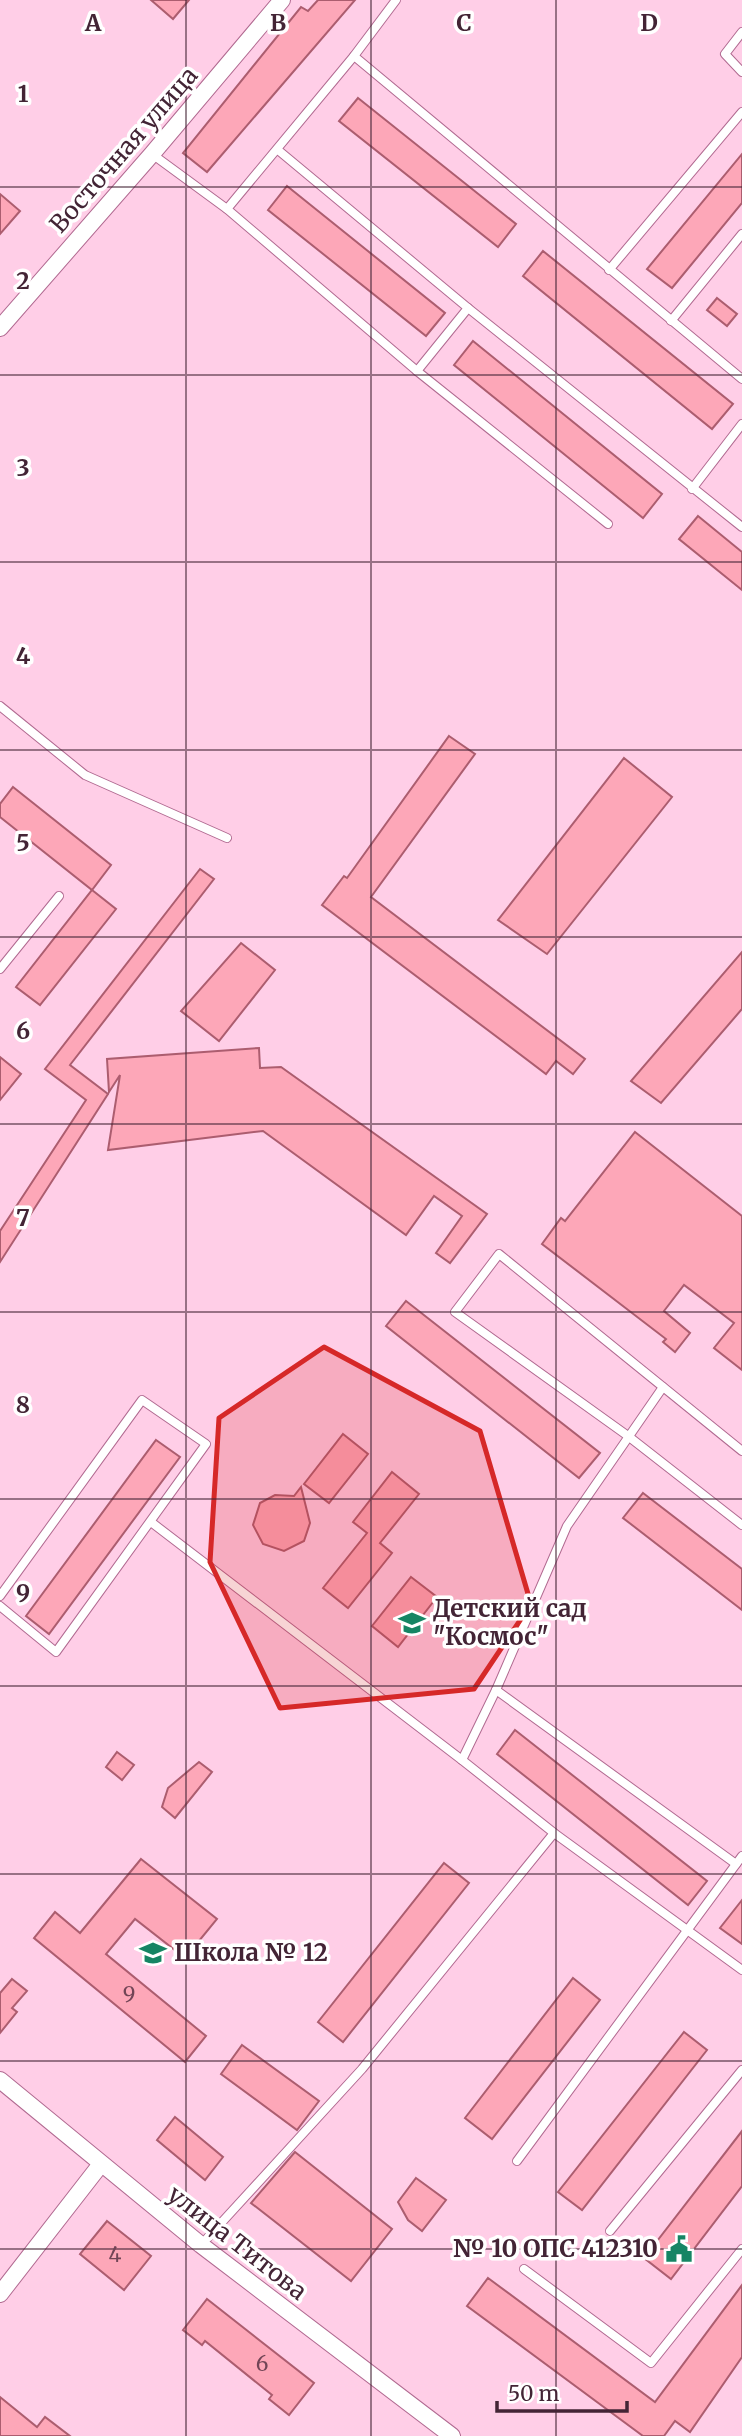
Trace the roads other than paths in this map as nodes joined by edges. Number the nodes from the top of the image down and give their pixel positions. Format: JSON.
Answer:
{"nodes":[{"id":1,"x":282,"y":0,"type":"edge"},
{"id":2,"x":396,"y":0,"type":"edge"},
{"id":3,"x":742,"y":32,"type":"edge"},
{"id":4,"x":354,"y":57,"type":"junction"},
{"id":5,"x":742,"y":72,"type":"edge"},
{"id":6,"x":742,"y":112,"type":"edge"},
{"id":7,"x":278,"y":150,"type":"junction"},
{"id":8,"x":152,"y":154,"type":"junction"},
{"id":9,"x":227,"y":209,"type":"junction"},
{"id":10,"x":742,"y":234,"type":"edge"},
{"id":11,"x":609,"y":270,"type":"junction"},
{"id":12,"x":468,"y":308,"type":"junction"},
{"id":13,"x":671,"y":321,"type":"junction"},
{"id":14,"x":0,"y":328,"type":"edge"},
{"id":15,"x":417,"y":371,"type":"junction"},
{"id":16,"x":742,"y":379,"type":"edge"},
{"id":17,"x":742,"y":424,"type":"edge"},
{"id":18,"x":692,"y":489,"type":"junction"},
{"id":19,"x":608,"y":524,"type":"dead end"},
{"id":20,"x":742,"y":527,"type":"edge"},
{"id":21,"x":0,"y":706,"type":"edge"},
{"id":22,"x":228,"y":838,"type":"dead end"},
{"id":23,"x":59,"y":896,"type":"dead end"},
{"id":24,"x":0,"y":969,"type":"edge"},
{"id":25,"x":663,"y":1387,"type":"junction"},
{"id":26,"x":628,"y":1436,"type":"junction"},
{"id":27,"x":742,"y":1451,"type":"edge"},
{"id":28,"x":151,"y":1522,"type":"junction"},
{"id":29,"x":742,"y":1525,"type":"edge"},
{"id":30,"x":0,"y":1597,"type":"edge"},
{"id":31,"x":0,"y":1606,"type":"edge"},
{"id":32,"x":496,"y":1689,"type":"junction"},
{"id":33,"x":462,"y":1760,"type":"junction"},
{"id":34,"x":554,"y":1833,"type":"junction"},
{"id":35,"x":742,"y":1856,"type":"edge"},
{"id":36,"x":736,"y":1864,"type":"junction"},
{"id":37,"x":686,"y":1930,"type":"junction"},
{"id":38,"x":742,"y":1970,"type":"edge"},
{"id":39,"x":742,"y":2070,"type":"edge"},
{"id":40,"x":0,"y":2080,"type":"edge"},
{"id":41,"x":517,"y":2161,"type":"dead end"},
{"id":42,"x":101,"y":2164,"type":"junction"},
{"id":43,"x":610,"y":2231,"type":"dead end"},
{"id":44,"x":201,"y":2245,"type":"junction"},
{"id":45,"x":742,"y":2249,"type":"edge"},
{"id":46,"x":524,"y":2269,"type":"dead end"},
{"id":47,"x":0,"y":2294,"type":"edge"},
{"id":48,"x":452,"y":2436,"type":"edge"}],
"edges":[{"from":1,"to":8,"type":"street","name":"Восточная улица"},
{"from":2,"to":4,"type":"lane"},
{"from":3,"to":5,"type":"lane"},
{"from":4,"to":7,"type":"lane"},
{"from":4,"to":11,"type":"lane"},
{"from":6,"to":11,"type":"lane"},
{"from":7,"to":9,"type":"lane"},
{"from":7,"to":12,"type":"lane"},
{"from":8,"to":9,"type":"lane"},
{"from":8,"to":14,"type":"street","name":"Восточная улица"},
{"from":9,"to":15,"type":"lane"},
{"from":10,"to":13,"type":"lane"},
{"from":11,"to":13,"type":"lane"},
{"from":12,"to":15,"type":"lane"},
{"from":12,"to":18,"type":"lane"},
{"from":13,"to":16,"type":"lane"},
{"from":15,"to":19,"type":"lane"},
{"from":17,"to":18,"type":"lane"},
{"from":18,"to":20,"type":"lane"},
{"from":21,"to":22,"type":"lane"},
{"from":23,"to":24,"type":"lane"},
{"from":25,"to":26,"type":"lane"},
{"from":25,"to":26,"type":"lane"},
{"from":25,"to":27,"type":"lane"},
{"from":26,"to":29,"type":"lane"},
{"from":26,"to":32,"type":"lane"},
{"from":28,"to":30,"type":"lane"},
{"from":28,"to":31,"type":"lane"},
{"from":28,"to":33,"type":"lane"},
{"from":32,"to":33,"type":"lane"},
{"from":32,"to":36,"type":"lane"},
{"from":33,"to":34,"type":"lane"},
{"from":34,"to":37,"type":"lane"},
{"from":34,"to":44,"type":"lane"},
{"from":35,"to":36,"type":"lane"},
{"from":36,"to":37,"type":"lane"},
{"from":37,"to":38,"type":"lane"},
{"from":37,"to":41,"type":"lane"},
{"from":39,"to":43,"type":"lane"},
{"from":40,"to":42,"type":"street","name":"улица Титова"},
{"from":42,"to":44,"type":"street","name":"улица Титова"},
{"from":42,"to":47,"type":"street"},
{"from":44,"to":48,"type":"street","name":"улица Титова"},
{"from":45,"to":46,"type":"lane"}]}
